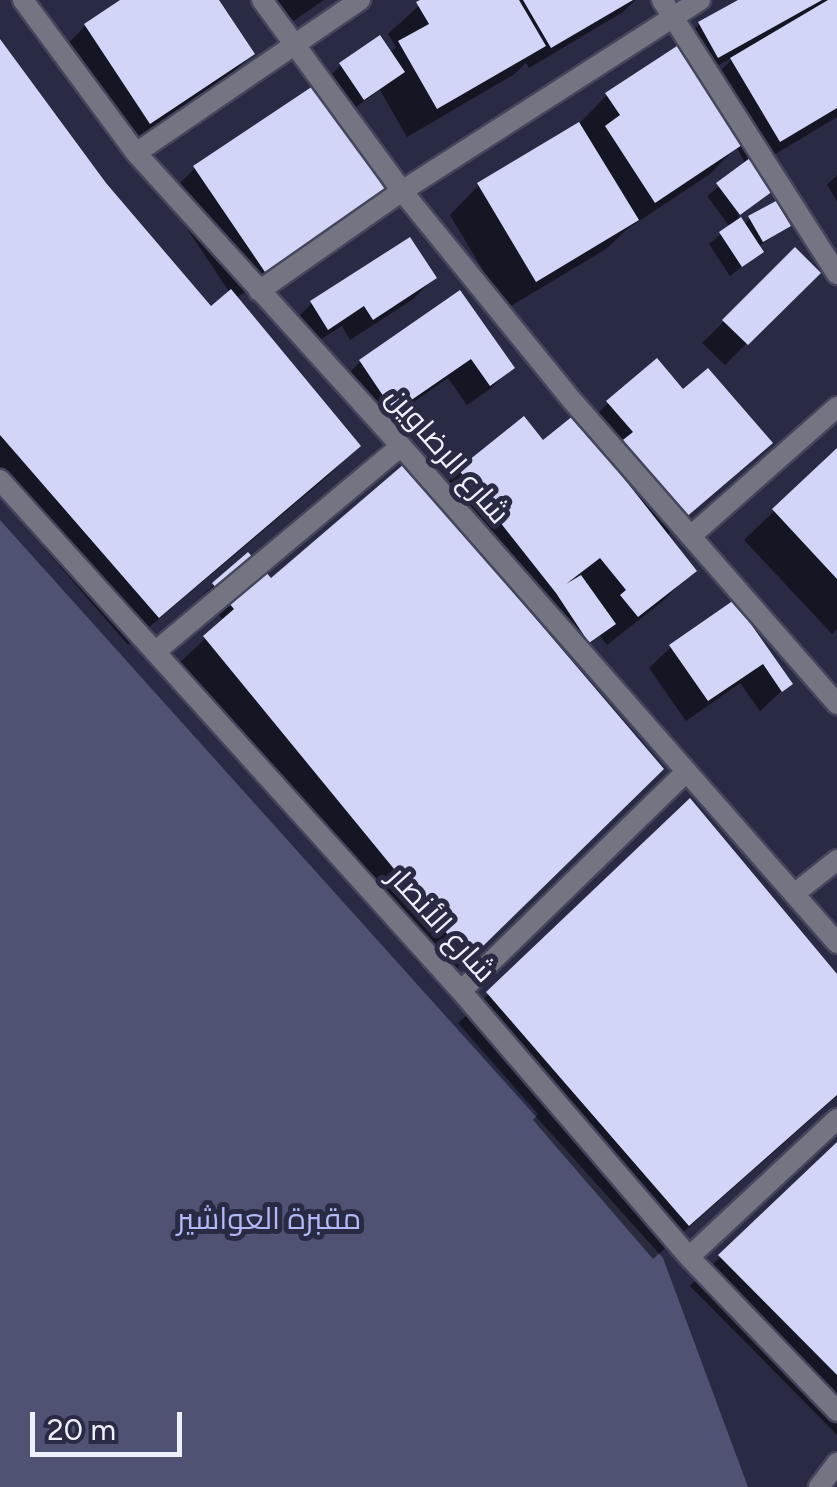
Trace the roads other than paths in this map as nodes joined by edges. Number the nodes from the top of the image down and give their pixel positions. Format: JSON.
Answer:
{"nodes":[{"id":1,"x":23,"y":0,"type":"edge"},
{"id":2,"x":262,"y":0,"type":"edge"},
{"id":3,"x":360,"y":0,"type":"edge"},
{"id":4,"x":700,"y":0,"type":"edge"},
{"id":5,"x":667,"y":9,"type":"edge"},
{"id":6,"x":292,"y":44,"type":"junction"},
{"id":7,"x":136,"y":153,"type":"junction"},
{"id":8,"x":402,"y":191,"type":"junction"},
{"id":9,"x":837,"y":274,"type":"edge"},
{"id":10,"x":259,"y":291,"type":"junction"},
{"id":11,"x":837,"y":407,"type":"edge"},
{"id":12,"x":401,"y":446,"type":"junction"},
{"id":13,"x":0,"y":480,"type":"edge"},
{"id":14,"x":692,"y":535,"type":"junction"},
{"id":15,"x":155,"y":652,"type":"junction"},
{"id":16,"x":837,"y":704,"type":"edge"},
{"id":17,"x":685,"y":773,"type":"junction"},
{"id":18,"x":837,"y":860,"type":"edge"},
{"id":19,"x":794,"y":894,"type":"junction"},
{"id":20,"x":837,"y":943,"type":"edge"},
{"id":21,"x":461,"y":991,"type":"junction"},
{"id":22,"x":837,"y":1119,"type":"edge"},
{"id":23,"x":689,"y":1257,"type":"junction"},
{"id":24,"x":837,"y":1411,"type":"edge"},
{"id":25,"x":837,"y":1463,"type":"edge"},
{"id":26,"x":819,"y":1487,"type":"edge"}],
"edges":[{"from":1,"to":7,"type":"street","name":"شارع الرضاوين"},
{"from":2,"to":6,"type":"street"},
{"from":3,"to":6,"type":"street"},
{"from":4,"to":5,"type":"street"},
{"from":5,"to":8,"type":"street"},
{"from":5,"to":9,"type":"street"},
{"from":6,"to":7,"type":"street"},
{"from":6,"to":8,"type":"street"},
{"from":7,"to":10,"type":"street","name":"شارع الرضاوين"},
{"from":8,"to":10,"type":"street"},
{"from":8,"to":14,"type":"street"},
{"from":10,"to":12,"type":"street","name":"شارع الرضاوين"},
{"from":11,"to":14,"type":"street"},
{"from":12,"to":15,"type":"street"},
{"from":12,"to":17,"type":"street","name":"شارع الرضاوين"},
{"from":13,"to":15,"type":"street","name":"شارع الأنصار"},
{"from":14,"to":16,"type":"street"},
{"from":15,"to":21,"type":"street","name":"شارع الأنصار"},
{"from":17,"to":19,"type":"street","name":"شارع الرضاوين"},
{"from":17,"to":21,"type":"street"},
{"from":18,"to":19,"type":"street"},
{"from":19,"to":20,"type":"street","name":"شارع الرضاوين"},
{"from":21,"to":23,"type":"street","name":"شارع الأنصار"},
{"from":22,"to":23,"type":"street"},
{"from":23,"to":24,"type":"street","name":"شارع الأنصار"},
{"from":25,"to":26,"type":"street"}]}
